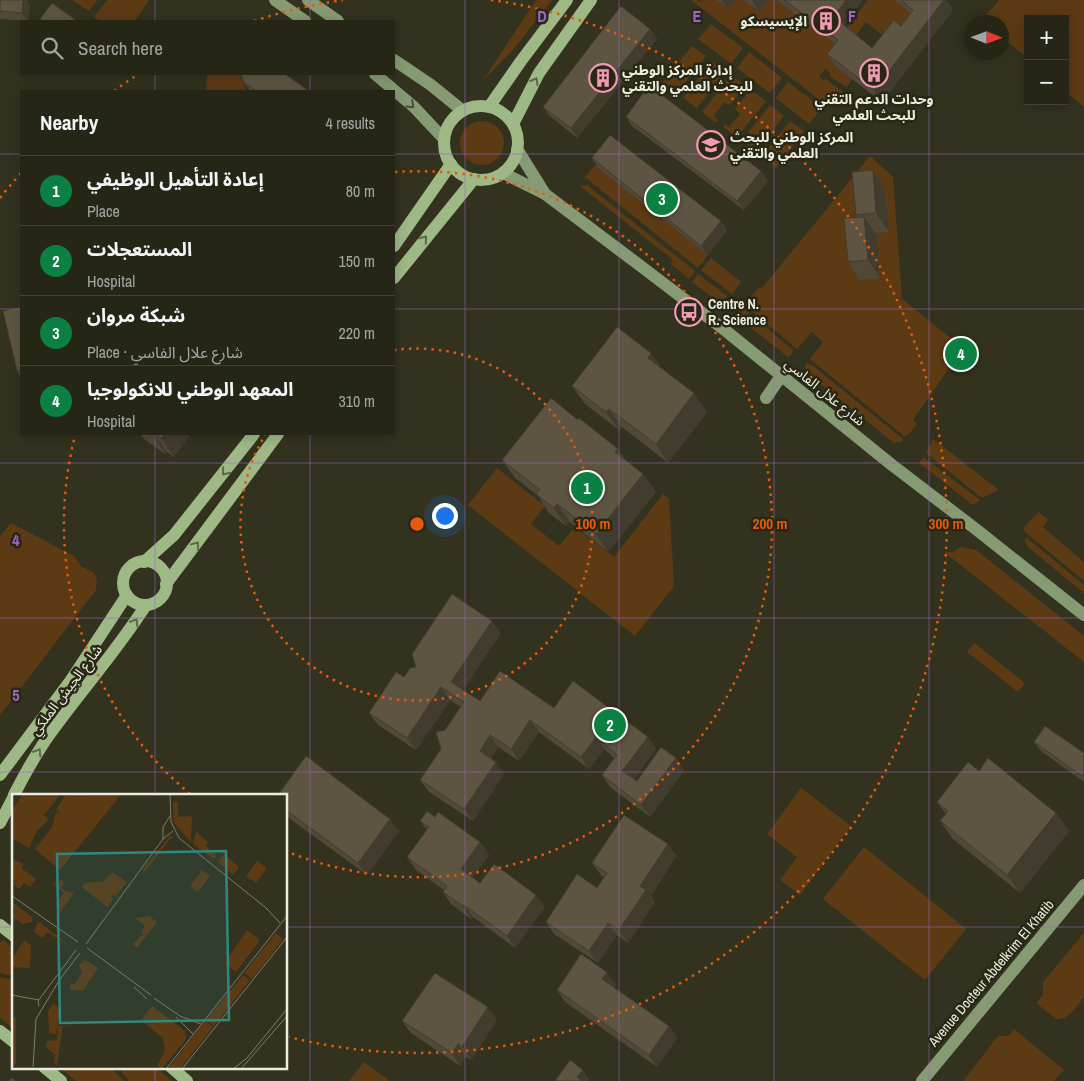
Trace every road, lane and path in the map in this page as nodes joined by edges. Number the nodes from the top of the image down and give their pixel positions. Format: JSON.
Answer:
{"nodes":[{"id":1,"x":275,"y":0,"type":"edge"},
{"id":2,"x":308,"y":0,"type":"edge"},
{"id":3,"x":567,"y":0,"type":"edge"},
{"id":4,"x":591,"y":0,"type":"edge"},
{"id":5,"x":304,"y":20,"type":"edge"},
{"id":6,"x":337,"y":20,"type":"edge"},
{"id":7,"x":395,"y":61,"type":"edge"},
{"id":8,"x":376,"y":75,"type":"edge"},
{"id":9,"x":394,"y":90,"type":"edge"},
{"id":10,"x":395,"y":91,"type":"edge"},
{"id":11,"x":490,"y":107,"type":"junction"},
{"id":12,"x":463,"y":111,"type":"junction"},
{"id":13,"x":513,"y":124,"type":"junction"},
{"id":14,"x":444,"y":139,"type":"junction"},
{"id":15,"x":517,"y":149,"type":"junction"},
{"id":16,"x":451,"y":164,"type":"junction"},
{"id":17,"x":503,"y":173,"type":"junction"},
{"id":18,"x":474,"y":179,"type":"junction"},
{"id":19,"x":545,"y":194,"type":"junction"},
{"id":20,"x":395,"y":245,"type":"edge"},
{"id":21,"x":395,"y":277,"type":"edge"},
{"id":22,"x":781,"y":376,"type":"junction"},
{"id":23,"x":766,"y":398,"type":"dead end"},
{"id":24,"x":253,"y":435,"type":"edge"},
{"id":25,"x":277,"y":435,"type":"edge"},
{"id":26,"x":144,"y":562,"type":"junction"},
{"id":27,"x":166,"y":584,"type":"junction"},
{"id":28,"x":127,"y":595,"type":"junction"},
{"id":29,"x":146,"y":605,"type":"junction"},
{"id":30,"x":1084,"y":615,"type":"edge"},
{"id":31,"x":0,"y":775,"type":"edge"},
{"id":32,"x":15,"y":794,"type":"edge"},
{"id":33,"x":12,"y":799,"type":"edge"},
{"id":34,"x":0,"y":823,"type":"edge"},
{"id":35,"x":1084,"y":885,"type":"edge"},
{"id":36,"x":0,"y":925,"type":"edge"},
{"id":37,"x":12,"y":934,"type":"edge"},
{"id":38,"x":0,"y":1031,"type":"edge"},
{"id":39,"x":12,"y":1040,"type":"edge"},
{"id":40,"x":45,"y":1068,"type":"edge"},
{"id":41,"x":172,"y":1068,"type":"edge"},
{"id":42,"x":61,"y":1081,"type":"edge"},
{"id":43,"x":187,"y":1081,"type":"edge"},
{"id":44,"x":922,"y":1081,"type":"edge"}],
"edges":[{"from":1,"to":5,"type":"street"},
{"from":2,"to":6,"type":"street"},
{"from":3,"to":11,"type":"main road"},
{"from":13,"to":4,"type":"main road","one_way":true},
{"from":7,"to":12,"type":"street"},
{"from":8,"to":9,"type":"street","one_way":true},
{"from":10,"to":14,"type":"street","one_way":true},
{"from":11,"to":12,"type":"main road"},
{"from":11,"to":13,"type":"main road"},
{"from":12,"to":14,"type":"main road"},
{"from":13,"to":15,"type":"main road"},
{"from":14,"to":16,"type":"main road"},
{"from":15,"to":17,"type":"main road"},
{"from":15,"to":19,"type":"street","name":"شارع علال الفاسي"},
{"from":16,"to":18,"type":"main road"},
{"from":16,"to":20,"type":"main road"},
{"from":17,"to":18,"type":"main road"},
{"from":17,"to":19,"type":"street","name":"شارع علال الفاسي"},
{"from":21,"to":18,"type":"main road","one_way":true},
{"from":19,"to":22,"type":"street","name":"شارع علال الفاسي"},
{"from":22,"to":23,"type":"street"},
{"from":22,"to":30,"type":"street","name":"شارع علال الفاسي"},
{"from":24,"to":26,"type":"main road","one_way":true},
{"from":27,"to":25,"type":"main road","one_way":true},
{"from":26,"to":27,"type":"main road"},
{"from":26,"to":28,"type":"main road"},
{"from":27,"to":29,"type":"main road"},
{"from":28,"to":29,"type":"main road"},
{"from":28,"to":31,"type":"main road","name":"شارع الجيش الملكي"},
{"from":32,"to":29,"type":"main road","name":"شارع الجيش الملكي","one_way":true},
{"from":33,"to":34,"type":"main road","name":"شارع الجيش الملكي"},
{"from":35,"to":44,"type":"street","name":"Avenue Docteur Abdelkrim El Khatib"},
{"from":36,"to":37,"type":"main road"},
{"from":38,"to":39,"type":"main road"},
{"from":40,"to":42,"type":"main road"},
{"from":41,"to":43,"type":"main road"}]}
